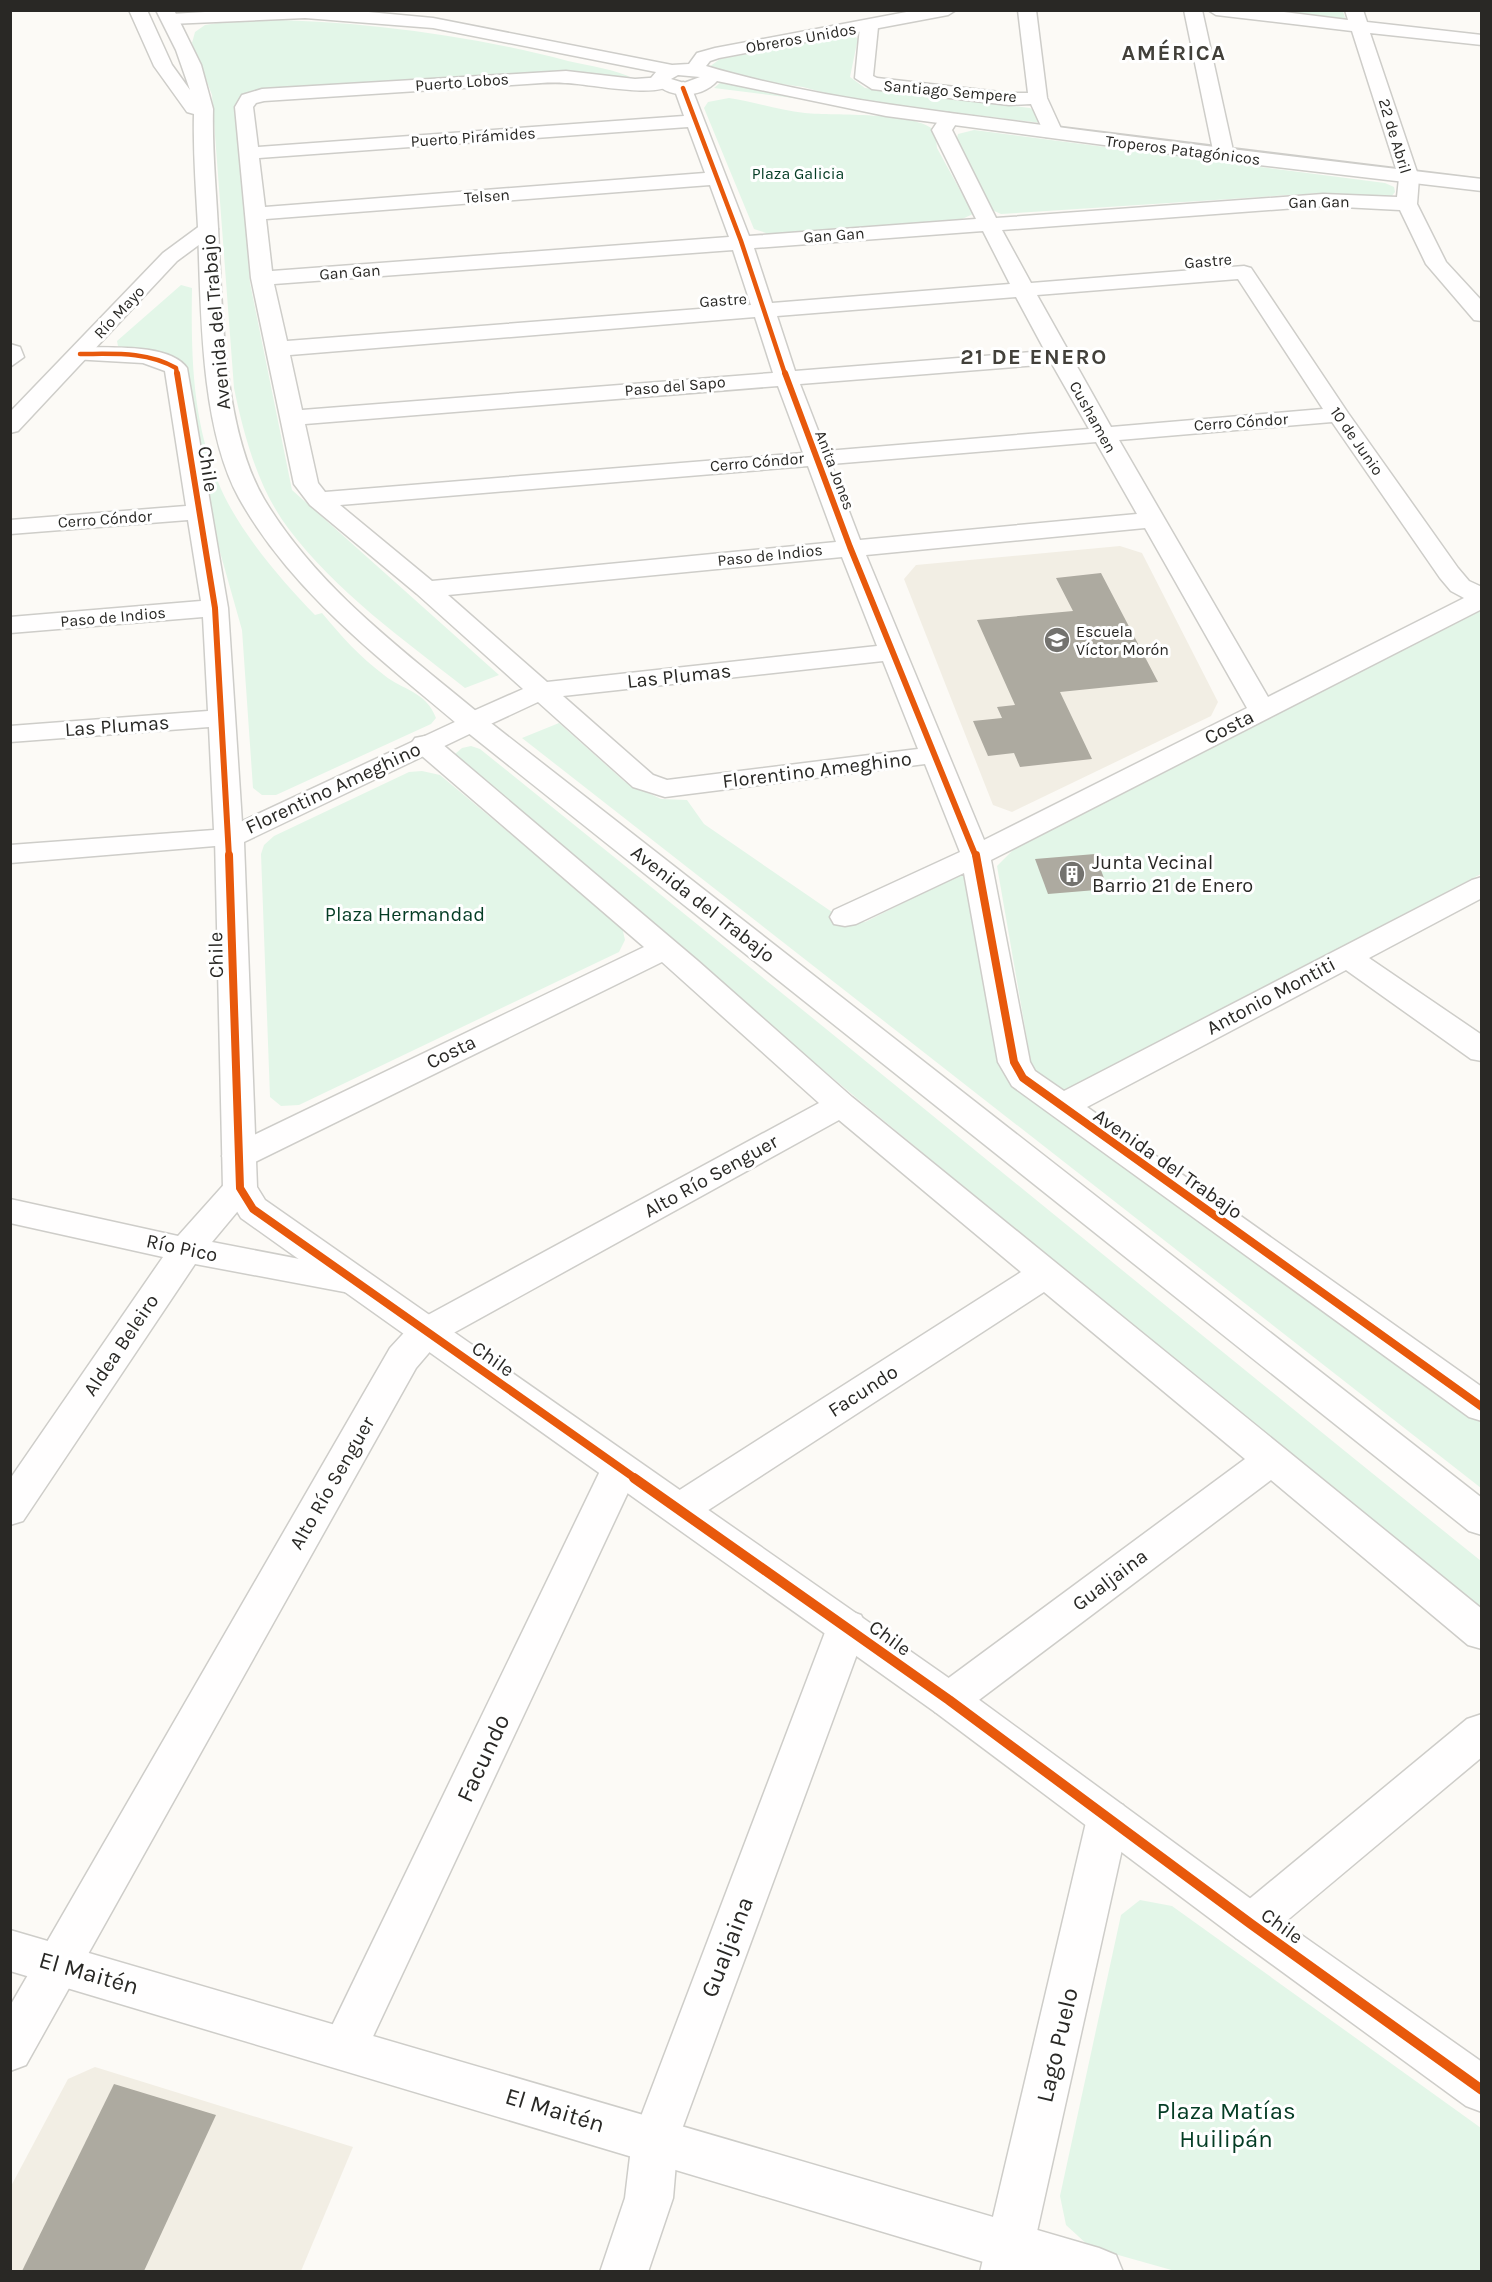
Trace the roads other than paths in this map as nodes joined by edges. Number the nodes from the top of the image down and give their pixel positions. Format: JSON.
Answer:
{"nodes":[{"id":1,"x":240,"y":10,"type":"edge"},
{"id":2,"x":278,"y":10,"type":"edge"},
{"id":3,"x":948,"y":10,"type":"edge"},
{"id":4,"x":1027,"y":10,"type":"edge"},
{"id":5,"x":1193,"y":10,"type":"edge"},
{"id":6,"x":1216,"y":10,"type":"edge"},
{"id":7,"x":318,"y":13,"type":"junction"},
{"id":8,"x":168,"y":15,"type":"edge"},
{"id":9,"x":141,"y":16,"type":"edge"},
{"id":10,"x":1357,"y":18,"type":"edge"},
{"id":11,"x":869,"y":27,"type":"junction"},
{"id":12,"x":1482,"y":40,"type":"edge"},
{"id":13,"x":702,"y":72,"type":"junction"},
{"id":14,"x":665,"y":78,"type":"junction"},
{"id":15,"x":686,"y":88,"type":"junction"},
{"id":16,"x":1038,"y":98,"type":"junction"},
{"id":17,"x":886,"y":110,"type":"junction"},
{"id":18,"x":950,"y":119,"type":"junction"},
{"id":19,"x":695,"y":121,"type":"junction"},
{"id":20,"x":203,"y":123,"type":"junction"},
{"id":21,"x":1053,"y":133,"type":"junction"},
{"id":22,"x":250,"y":153,"type":"junction"},
{"id":23,"x":1224,"y":155,"type":"junction"},
{"id":24,"x":717,"y":178,"type":"junction"},
{"id":25,"x":1409,"y":178,"type":"junction"},
{"id":26,"x":1482,"y":185,"type":"edge"},
{"id":27,"x":1407,"y":204,"type":"junction"},
{"id":28,"x":256,"y":214,"type":"junction"},
{"id":29,"x":988,"y":223,"type":"junction"},
{"id":30,"x":208,"y":229,"type":"junction"},
{"id":31,"x":741,"y":242,"type":"junction"},
{"id":32,"x":1244,"y":272,"type":"joint"},
{"id":33,"x":262,"y":278,"type":"junction"},
{"id":34,"x":1025,"y":290,"type":"junction"},
{"id":35,"x":765,"y":311,"type":"junction"},
{"id":36,"x":1482,"y":315,"type":"edge"},
{"id":37,"x":10,"y":348,"type":"edge"},
{"id":38,"x":276,"y":348,"type":"junction"},
{"id":39,"x":80,"y":354,"type":"junction"},
{"id":40,"x":1059,"y":357,"type":"junction"},
{"id":41,"x":10,"y":363,"type":"edge"},
{"id":42,"x":786,"y":377,"type":"junction"},
{"id":43,"x":1338,"y":415,"type":"junction"},
{"id":44,"x":291,"y":418,"type":"junction"},
{"id":45,"x":10,"y":426,"type":"edge"},
{"id":46,"x":1102,"y":433,"type":"junction"},
{"id":47,"x":815,"y":457,"type":"junction"},
{"id":48,"x":319,"y":500,"type":"junction"},
{"id":49,"x":199,"y":512,"type":"junction"},
{"id":50,"x":1150,"y":520,"type":"junction"},
{"id":51,"x":10,"y":526,"type":"edge"},
{"id":52,"x":850,"y":547,"type":"junction"},
{"id":53,"x":426,"y":589,"type":"junction"},
{"id":54,"x":1482,"y":598,"type":"edge"},
{"id":55,"x":215,"y":608,"type":"junction"},
{"id":56,"x":10,"y":625,"type":"edge"},
{"id":57,"x":891,"y":652,"type":"junction"},
{"id":58,"x":540,"y":692,"type":"junction"},
{"id":59,"x":1262,"y":710,"type":"junction"},
{"id":60,"x":223,"y":718,"type":"junction"},
{"id":61,"x":472,"y":722,"type":"junction"},
{"id":62,"x":10,"y":734,"type":"edge"},
{"id":63,"x":425,"y":744,"type":"junction"},
{"id":64,"x":934,"y":755,"type":"junction"},
{"id":65,"x":230,"y":838,"type":"junction"},
{"id":66,"x":10,"y":854,"type":"edge"},
{"id":67,"x":976,"y":856,"type":"junction"},
{"id":68,"x":1482,"y":886,"type":"edge"},
{"id":69,"x":844,"y":917,"type":"dead end"},
{"id":70,"x":664,"y":949,"type":"junction"},
{"id":71,"x":1346,"y":956,"type":"junction"},
{"id":72,"x":1482,"y":1051,"type":"edge"},
{"id":73,"x":841,"y":1105,"type":"junction"},
{"id":74,"x":1061,"y":1107,"type":"junction"},
{"id":75,"x":240,"y":1172,"type":"junction"},
{"id":76,"x":10,"y":1211,"type":"edge"},
{"id":77,"x":186,"y":1250,"type":"junction"},
{"id":78,"x":1045,"y":1274,"type":"junction"},
{"id":79,"x":354,"y":1281,"type":"junction"},
{"id":80,"x":426,"y":1332,"type":"junction"},
{"id":81,"x":1482,"y":1407,"type":"edge"},
{"id":82,"x":1271,"y":1460,"type":"junction"},
{"id":83,"x":620,"y":1469,"type":"junction"},
{"id":84,"x":681,"y":1509,"type":"junction"},
{"id":85,"x":10,"y":1510,"type":"edge"},
{"id":86,"x":1482,"y":1520,"type":"edge"},
{"id":87,"x":847,"y":1627,"type":"junction"},
{"id":88,"x":1482,"y":1633,"type":"edge"},
{"id":89,"x":949,"y":1700,"type":"junction"},
{"id":90,"x":1482,"y":1732,"type":"edge"},
{"id":91,"x":1108,"y":1818,"type":"junction"},
{"id":92,"x":1251,"y":1924,"type":"junction"},
{"id":93,"x":10,"y":1950,"type":"edge"},
{"id":94,"x":57,"y":1964,"type":"junction"},
{"id":95,"x":345,"y":2047,"type":"junction"},
{"id":96,"x":10,"y":2050,"type":"edge"},
{"id":97,"x":1482,"y":2090,"type":"edge"},
{"id":98,"x":655,"y":2140,"type":"junction"},
{"id":99,"x":1007,"y":2259,"type":"edge"},
{"id":100,"x":624,"y":2271,"type":"edge"},
{"id":101,"x":1099,"y":2271,"type":"edge"}],
"edges":[{"from":1,"to":8,"type":"street","name":"Troperos Patagónicos"},
{"from":2,"to":7,"type":"street","name":"Troperos Patagónicos"},
{"from":3,"to":11,"type":"street","name":"Obreros Unidos"},
{"from":4,"to":16,"type":"street"},
{"from":5,"to":23,"type":"street"},
{"from":6,"to":10,"type":"street"},
{"from":7,"to":8,"type":"street","name":"Troperos Patagónicos"},
{"from":7,"to":14,"type":"street","name":"Troperos Patagónicos"},
{"from":8,"to":9,"type":"street","name":"Troperos Patagónicos"},
{"from":8,"to":20,"type":"street","name":"Avenida del Trabajo"},
{"from":9,"to":20,"type":"street"},
{"from":10,"to":12,"type":"street"},
{"from":10,"to":25,"type":"street","name":"22 de Abril"},
{"from":11,"to":13,"type":"street","name":"Obreros Unidos"},
{"from":11,"to":16,"type":"street","name":"Santiago Sempere"},
{"from":13,"to":14,"type":"street","name":"Troperos Patagónicos"},
{"from":13,"to":15,"type":"street"},
{"from":13,"to":17,"type":"street","name":"Troperos Patagónicos"},
{"from":14,"to":15,"type":"street","name":"Troperos Patagónicos"},
{"from":14,"to":22,"type":"street","name":"Puerto Lobos"},
{"from":15,"to":17,"type":"street","name":"Troperos Patagónicos"},
{"from":15,"to":19,"type":"street","name":"Anita Jones"},
{"from":16,"to":21,"type":"street"},
{"from":17,"to":18,"type":"street","name":"Troperos Patagónicos"},
{"from":18,"to":21,"type":"street","name":"Troperos Patagónicos"},
{"from":18,"to":29,"type":"street","name":"Cushamen"},
{"from":19,"to":22,"type":"street","name":"Puerto Pirámides"},
{"from":19,"to":24,"type":"street","name":"Anita Jones"},
{"from":20,"to":30,"type":"street","name":"Avenida del Trabajo"},
{"from":21,"to":23,"type":"street","name":"Troperos Patagónicos"},
{"from":22,"to":28,"type":"street"},
{"from":23,"to":25,"type":"street","name":"Troperos Patagónicos"},
{"from":24,"to":28,"type":"street","name":"Telsen"},
{"from":24,"to":31,"type":"street","name":"Anita Jones"},
{"from":25,"to":26,"type":"street","name":"Troperos Patagónicos"},
{"from":25,"to":27,"type":"street","name":"22 de Abril"},
{"from":27,"to":29,"type":"street","name":"Gan Gan"},
{"from":27,"to":36,"type":"street"},
{"from":28,"to":33,"type":"street"},
{"from":29,"to":31,"type":"street","name":"Gan Gan"},
{"from":29,"to":34,"type":"street","name":"Cushamen"},
{"from":30,"to":39,"type":"street","name":"Río Mayo"},
{"from":30,"to":61,"type":"street","name":"Avenida del Trabajo"},
{"from":31,"to":33,"type":"street","name":"Gan Gan"},
{"from":31,"to":35,"type":"street","name":"Anita Jones"},
{"from":32,"to":34,"type":"street","name":"Gastre"},
{"from":32,"to":43,"type":"street","name":"10 de Junio"},
{"from":33,"to":38,"type":"street"},
{"from":34,"to":35,"type":"street","name":"Gastre"},
{"from":34,"to":40,"type":"street","name":"Cushamen"},
{"from":35,"to":38,"type":"street","name":"Gastre"},
{"from":35,"to":42,"type":"street","name":"Anita Jones"},
{"from":37,"to":41,"type":"lane"},
{"from":38,"to":44,"type":"street"},
{"from":39,"to":45,"type":"street","name":"Río Mayo"},
{"from":39,"to":49,"type":"street","name":"Chile"},
{"from":40,"to":42,"type":"street","name":"Paso del Sapo"},
{"from":40,"to":46,"type":"street","name":"Cushamen"},
{"from":42,"to":44,"type":"street","name":"Paso del Sapo"},
{"from":42,"to":47,"type":"street","name":"Anita Jones"},
{"from":43,"to":46,"type":"street","name":"Cerro Cóndor"},
{"from":43,"to":54,"type":"street","name":"10 de Junio"},
{"from":44,"to":48,"type":"street"},
{"from":46,"to":47,"type":"street","name":"Cerro Cóndor"},
{"from":46,"to":50,"type":"street","name":"Cushamen"},
{"from":47,"to":48,"type":"street","name":"Cerro Cóndor"},
{"from":47,"to":52,"type":"street","name":"Anita Jones"},
{"from":48,"to":53,"type":"street"},
{"from":49,"to":51,"type":"street","name":"Cerro Cóndor"},
{"from":49,"to":55,"type":"street","name":"Chile"},
{"from":50,"to":52,"type":"street","name":"Paso de Indios"},
{"from":50,"to":59,"type":"street","name":"Cushamen"},
{"from":52,"to":53,"type":"street","name":"Paso de Indios"},
{"from":52,"to":57,"type":"street","name":"Anita Jones"},
{"from":53,"to":58,"type":"street"},
{"from":54,"to":59,"type":"street","name":"Costa"},
{"from":55,"to":56,"type":"street","name":"Paso de Indios"},
{"from":55,"to":60,"type":"street","name":"Chile"},
{"from":57,"to":58,"type":"street","name":"Las Plumas"},
{"from":57,"to":64,"type":"street","name":"Anita Jones"},
{"from":58,"to":61,"type":"street","name":"Las Plumas"},
{"from":58,"to":64,"type":"street","name":"Florentino Ameghino"},
{"from":59,"to":67,"type":"street","name":"Costa"},
{"from":60,"to":62,"type":"street","name":"Las Plumas"},
{"from":60,"to":65,"type":"street","name":"Chile"},
{"from":61,"to":63,"type":"street","name":"Florentino Ameghino"},
{"from":61,"to":86,"type":"street","name":"Avenida del Trabajo"},
{"from":63,"to":65,"type":"street","name":"Florentino Ameghino"},
{"from":63,"to":70,"type":"street"},
{"from":64,"to":67,"type":"street","name":"Anita Jones"},
{"from":65,"to":66,"type":"street","name":"Florentino Ameghino"},
{"from":65,"to":75,"type":"street","name":"Chile"},
{"from":67,"to":69,"type":"street","name":"Costa"},
{"from":67,"to":74,"type":"street","name":"Avenida del Trabajo"},
{"from":68,"to":71,"type":"street","name":"Antonio Montiti"},
{"from":70,"to":73,"type":"street"},
{"from":70,"to":75,"type":"street","name":"Costa"},
{"from":71,"to":72,"type":"street"},
{"from":71,"to":74,"type":"street","name":"Antonio Montiti"},
{"from":73,"to":78,"type":"street"},
{"from":73,"to":80,"type":"street","name":"Alto Río Senguer"},
{"from":74,"to":81,"type":"street","name":"Avenida del Trabajo"},
{"from":75,"to":77,"type":"street","name":"Aldea Beleiro"},
{"from":75,"to":79,"type":"street","name":"Chile"},
{"from":76,"to":77,"type":"street","name":"Río Pico"},
{"from":77,"to":79,"type":"street","name":"Río Pico"},
{"from":77,"to":85,"type":"street","name":"Aldea Beleiro"},
{"from":78,"to":82,"type":"street"},
{"from":78,"to":84,"type":"street","name":"Facundo"},
{"from":79,"to":80,"type":"street","name":"Chile"},
{"from":80,"to":83,"type":"street","name":"Chile"},
{"from":80,"to":94,"type":"street","name":"Alto Río Senguer"},
{"from":82,"to":88,"type":"street"},
{"from":82,"to":89,"type":"street","name":"Gualjaina"},
{"from":83,"to":84,"type":"street","name":"Chile"},
{"from":83,"to":95,"type":"street","name":"Facundo"},
{"from":84,"to":87,"type":"street","name":"Chile"},
{"from":87,"to":89,"type":"street","name":"Chile"},
{"from":87,"to":98,"type":"street","name":"Gualjaina"},
{"from":89,"to":91,"type":"street","name":"Chile"},
{"from":90,"to":92,"type":"street"},
{"from":91,"to":92,"type":"street","name":"Chile"},
{"from":91,"to":99,"type":"street","name":"Lago Puelo"},
{"from":92,"to":97,"type":"street","name":"Chile"},
{"from":93,"to":94,"type":"street","name":"El Maitén"},
{"from":94,"to":95,"type":"street","name":"El Maitén"},
{"from":94,"to":96,"type":"street","name":"Alto Río Senguer"},
{"from":95,"to":98,"type":"street","name":"El Maitén"},
{"from":98,"to":99,"type":"street","name":"El Maitén"},
{"from":98,"to":100,"type":"street","name":"Gualjaina"},
{"from":99,"to":101,"type":"street","name":"El Maitén"}]}
